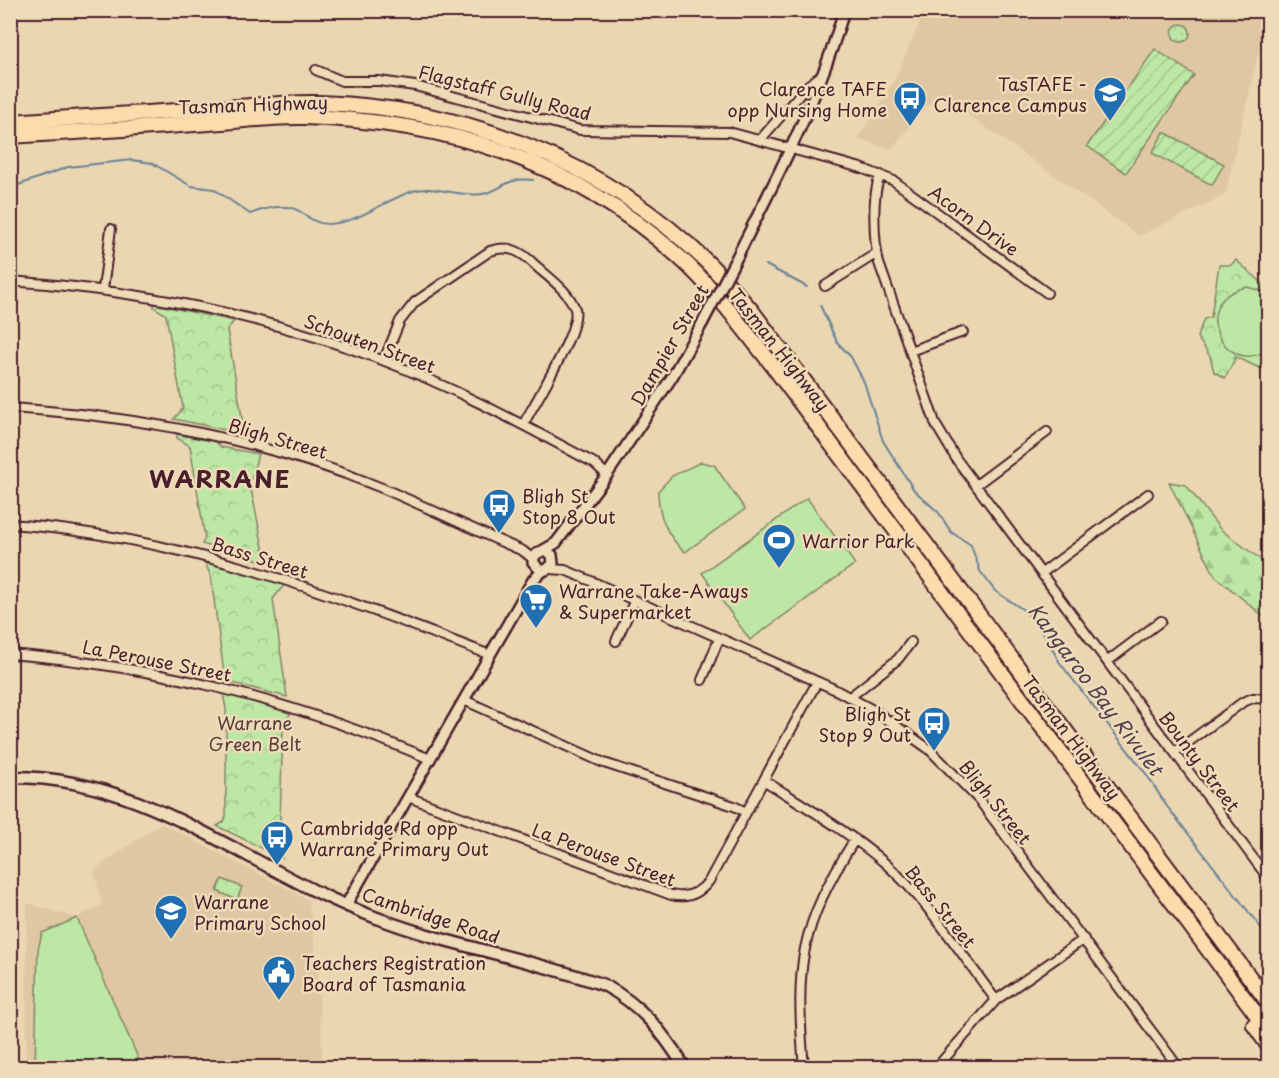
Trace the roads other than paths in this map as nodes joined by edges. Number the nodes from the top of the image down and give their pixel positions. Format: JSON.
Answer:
{"nodes":[{"id":1,"x":844,"y":10,"type":"edge"},
{"id":2,"x":316,"y":70,"type":"dead end"},
{"id":3,"x":823,"y":75,"type":"junction"},
{"id":4,"x":10,"y":122,"type":"edge"},
{"id":5,"x":10,"y":136,"type":"edge"},
{"id":6,"x":760,"y":140,"type":"junction"},
{"id":7,"x":789,"y":150,"type":"junction"},
{"id":8,"x":881,"y":175,"type":"junction"},
{"id":9,"x":111,"y":229,"type":"dead end"},
{"id":10,"x":877,"y":253,"type":"junction"},
{"id":11,"x":10,"y":281,"type":"edge"},
{"id":12,"x":825,"y":286,"type":"dead end"},
{"id":13,"x":103,"y":289,"type":"junction"},
{"id":14,"x":1047,"y":292,"type":"dead end"},
{"id":15,"x":963,"y":332,"type":"dead end"},
{"id":16,"x":910,"y":351,"type":"junction"},
{"id":17,"x":384,"y":360,"type":"junction"},
{"id":18,"x":10,"y":408,"type":"edge"},
{"id":19,"x":523,"y":425,"type":"junction"},
{"id":20,"x":1047,"y":432,"type":"dead end"},
{"id":21,"x":607,"y":475,"type":"junction"},
{"id":22,"x":976,"y":485,"type":"junction"},
{"id":23,"x":1148,"y":494,"type":"dead end"},
{"id":24,"x":10,"y":524,"type":"edge"},
{"id":25,"x":544,"y":560,"type":"junction"},
{"id":26,"x":1042,"y":573,"type":"junction"},
{"id":27,"x":634,"y":602,"type":"junction"},
{"id":28,"x":1161,"y":621,"type":"dead end"},
{"id":29,"x":719,"y":639,"type":"junction"},
{"id":30,"x":616,"y":641,"type":"dead end"},
{"id":31,"x":911,"y":642,"type":"dead end"},
{"id":32,"x":10,"y":654,"type":"edge"},
{"id":33,"x":490,"y":655,"type":"junction"},
{"id":34,"x":1108,"y":661,"type":"junction"},
{"id":35,"x":702,"y":680,"type":"dead end"},
{"id":36,"x":817,"y":682,"type":"junction"},
{"id":37,"x":850,"y":697,"type":"junction"},
{"id":38,"x":1269,"y":699,"type":"edge"},
{"id":39,"x":465,"y":700,"type":"junction"},
{"id":40,"x":1175,"y":752,"type":"junction"},
{"id":41,"x":430,"y":759,"type":"junction"},
{"id":42,"x":10,"y":777,"type":"edge"},
{"id":43,"x":765,"y":781,"type":"junction"},
{"id":44,"x":408,"y":797,"type":"junction"},
{"id":45,"x":746,"y":812,"type":"junction"},
{"id":46,"x":855,"y":839,"type":"junction"},
{"id":47,"x":1142,"y":861,"type":"junction"},
{"id":48,"x":1269,"y":878,"type":"edge"},
{"id":49,"x":346,"y":905,"type":"junction"},
{"id":50,"x":1084,"y":939,"type":"junction"},
{"id":51,"x":996,"y":1000,"type":"junction"},
{"id":52,"x":1269,"y":1002,"type":"edge"},
{"id":53,"x":1269,"y":1030,"type":"edge"},
{"id":54,"x":1269,"y":1045,"type":"edge"},
{"id":55,"x":685,"y":1068,"type":"edge"},
{"id":56,"x":804,"y":1068,"type":"edge"},
{"id":57,"x":936,"y":1068,"type":"edge"},
{"id":58,"x":1179,"y":1068,"type":"edge"}],
"edges":[{"from":1,"to":3,"type":"street"},
{"from":2,"to":6,"type":"street","name":"Flagstaff Gully Road"},
{"from":3,"to":6,"type":"street"},
{"from":3,"to":7,"type":"street"},
{"from":4,"to":52,"type":"highway","name":"Tasman Highway"},
{"from":5,"to":47,"type":"highway","name":"Tasman Highway"},
{"from":6,"to":7,"type":"street","name":"Flagstaff Gully Road"},
{"from":7,"to":8,"type":"street"},
{"from":7,"to":21,"type":"street","name":"Dampier Street","bridge":true},
{"from":8,"to":10,"type":"street","name":"Bounty Street"},
{"from":8,"to":14,"type":"street","name":"Acorn Drive"},
{"from":9,"to":13,"type":"street"},
{"from":10,"to":12,"type":"street"},
{"from":10,"to":16,"type":"street","name":"Bounty Street"},
{"from":11,"to":13,"type":"street","name":"Schouten Street"},
{"from":13,"to":17,"type":"street","name":"Schouten Street"},
{"from":15,"to":16,"type":"street"},
{"from":16,"to":22,"type":"street","name":"Bounty Street"},
{"from":17,"to":19,"type":"street","name":"Schouten Street"},
{"from":17,"to":19,"type":"street"},
{"from":18,"to":25,"type":"street","name":"Bligh Street"},
{"from":19,"to":21,"type":"street","name":"Schouten Street"},
{"from":20,"to":22,"type":"street"},
{"from":21,"to":25,"type":"street","name":"Dampier Street"},
{"from":22,"to":26,"type":"street","name":"Bounty Street"},
{"from":23,"to":26,"type":"street"},
{"from":24,"to":33,"type":"street","name":"Bass Street"},
{"from":25,"to":27,"type":"street","name":"Bligh Street"},
{"from":25,"to":33,"type":"street"},
{"from":26,"to":34,"type":"street","name":"Bounty Street"},
{"from":27,"to":29,"type":"street","name":"Bligh Street"},
{"from":27,"to":30,"type":"street"},
{"from":28,"to":34,"type":"street"},
{"from":29,"to":35,"type":"street"},
{"from":29,"to":36,"type":"street","name":"Bligh Street"},
{"from":31,"to":37,"type":"street"},
{"from":32,"to":41,"type":"street","name":"La Perouse Street"},
{"from":33,"to":39,"type":"street"},
{"from":34,"to":40,"type":"street","name":"Bounty Street"},
{"from":36,"to":37,"type":"street","name":"Bligh Street"},
{"from":36,"to":43,"type":"street","name":"La Perouse Street"},
{"from":37,"to":50,"type":"street","name":"Bligh Street"},
{"from":38,"to":40,"type":"street"},
{"from":39,"to":41,"type":"street"},
{"from":39,"to":45,"type":"street"},
{"from":40,"to":48,"type":"street","name":"Bounty Street"},
{"from":41,"to":44,"type":"street"},
{"from":42,"to":49,"type":"main road","name":"Cambridge Road"},
{"from":43,"to":45,"type":"street","name":"La Perouse Street"},
{"from":43,"to":46,"type":"street","name":"Bass Street"},
{"from":44,"to":45,"type":"street","name":"La Perouse Street"},
{"from":44,"to":49,"type":"street"},
{"from":46,"to":51,"type":"street","name":"Bass Street"},
{"from":46,"to":56,"type":"street"},
{"from":47,"to":53,"type":"highway","name":"Tasman Highway"},
{"from":47,"to":54,"type":"highway"},
{"from":49,"to":55,"type":"main road","name":"Cambridge Road"},
{"from":50,"to":51,"type":"street"},
{"from":50,"to":58,"type":"street","name":"Bligh Street"},
{"from":51,"to":57,"type":"street"}]}
